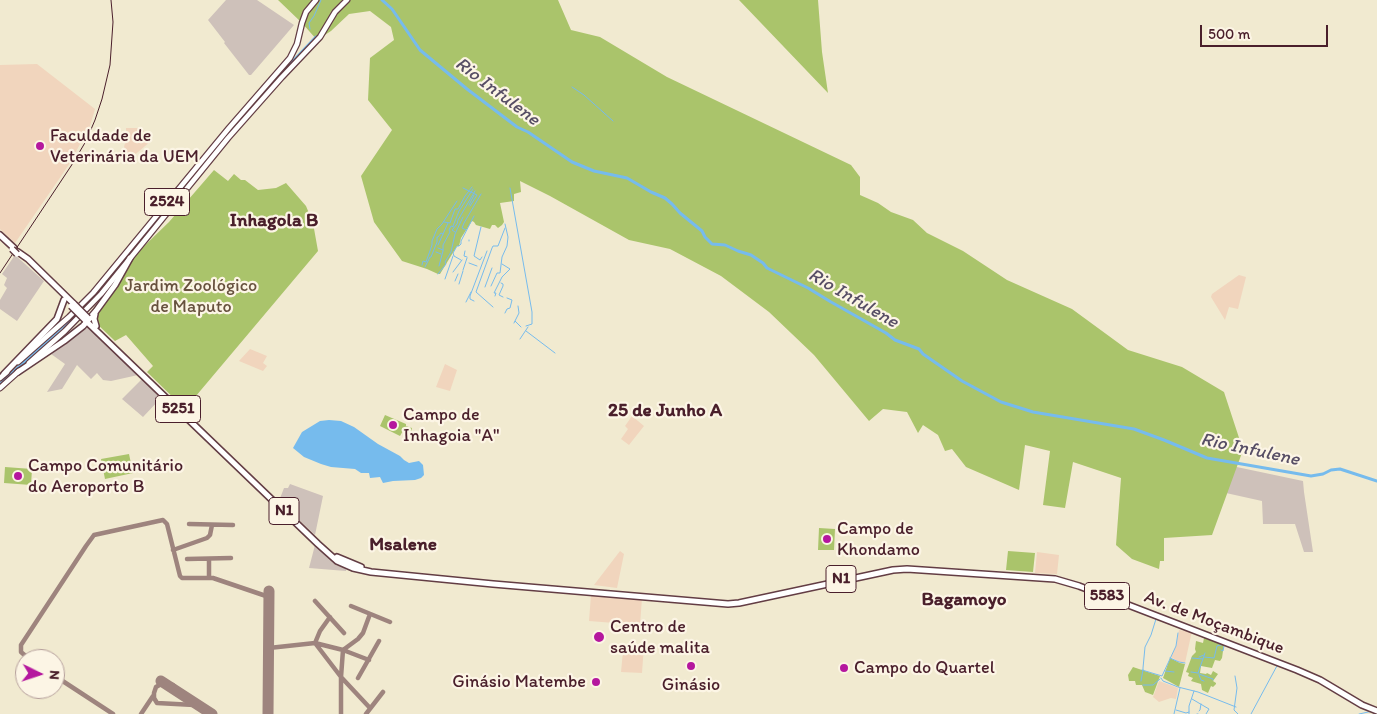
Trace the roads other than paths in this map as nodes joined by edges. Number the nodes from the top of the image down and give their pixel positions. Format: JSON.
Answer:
{"nodes":[{"id":1,"x":316,"y":0,"type":"edge"},
{"id":2,"x":347,"y":0,"type":"edge"},
{"id":3,"x":279,"y":71,"type":"junction"},
{"id":4,"x":283,"y":76,"type":"junction"},
{"id":5,"x":1,"y":237,"type":"edge"},
{"id":6,"x":18,"y":253,"type":"junction"},
{"id":7,"x":130,"y":258,"type":"junction"},
{"id":8,"x":64,"y":300,"type":"junction"},
{"id":9,"x":72,"y":305,"type":"junction"},
{"id":10,"x":96,"y":311,"type":"junction"},
{"id":11,"x":87,"y":321,"type":"junction"},
{"id":12,"x":96,"y":326,"type":"junction"},
{"id":13,"x":18,"y":372,"type":"junction"},
{"id":14,"x":2,"y":376,"type":"edge"},
{"id":15,"x":0,"y":388,"type":"edge"},
{"id":16,"x":215,"y":441,"type":"joint"},
{"id":17,"x":232,"y":461,"type":"joint"},
{"id":18,"x":937,"y":569,"type":"junction"},
{"id":19,"x":422,"y":576,"type":"junction"},
{"id":20,"x":586,"y":591,"type":"junction"},
{"id":21,"x":1377,"y":710,"type":"edge"}],
"edges":[{"from":1,"to":3,"type":"main road","number":"2524"},
{"from":2,"to":4,"type":"main road"},
{"from":3,"to":4,"type":"main road"},
{"from":3,"to":14,"type":"main road","number":"2524"},
{"from":4,"to":7,"type":"main road"},
{"from":5,"to":6,"type":"highway","bridge":true},
{"from":6,"to":8,"type":"highway"},
{"from":6,"to":9,"type":"highway"},
{"from":7,"to":10,"type":"highway"},
{"from":7,"to":13,"type":"main road"},
{"from":8,"to":9,"type":"highway"},
{"from":8,"to":14,"type":"highway"},
{"from":9,"to":11,"type":"highway","bridge":true},
{"from":10,"to":11,"type":"highway"},
{"from":10,"to":12,"type":"highway"},
{"from":11,"to":12,"type":"highway"},
{"from":11,"to":13,"type":"highway"},
{"from":11,"to":17,"type":"highway","number":"5251"},
{"from":12,"to":16,"type":"highway","number":"5251"},
{"from":13,"to":15,"type":"main road"},
{"from":16,"to":19,"type":"highway","number":"N1"},
{"from":17,"to":19,"type":"highway","number":"N1"},
{"from":18,"to":20,"type":"highway","name":"Av. de Moçambique","number":"N1"},
{"from":18,"to":20,"type":"highway","name":"Av. de Moçambique","number":"N1"},
{"from":18,"to":21,"type":"highway","name":"Av. de Moçambique","number":"5583"},
{"from":19,"to":20,"type":"highway","number":"N1"}]}
